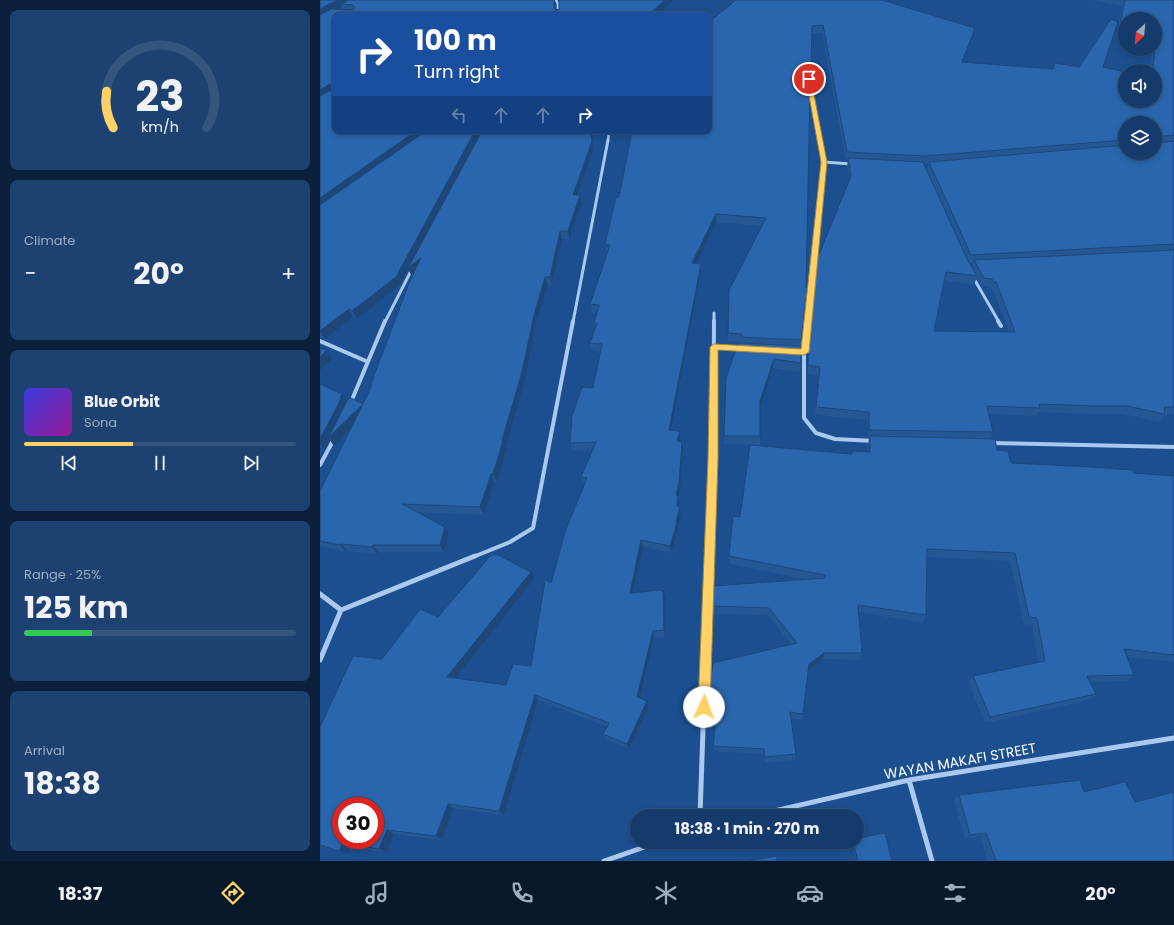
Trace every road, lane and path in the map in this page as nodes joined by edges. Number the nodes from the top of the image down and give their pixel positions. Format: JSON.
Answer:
{"nodes":[{"id":1,"x":556,"y":0,"type":"edge"},
{"id":2,"x":558,"y":12,"type":"edge"},
{"id":3,"x":809,"y":79,"type":"edge"},
{"id":4,"x":609,"y":134,"type":"edge"},
{"id":5,"x":824,"y":162,"type":"junction"},
{"id":6,"x":854,"y":164,"type":"edge"},
{"id":7,"x":412,"y":268,"type":"edge"},
{"id":8,"x":970,"y":273,"type":"edge"},
{"id":9,"x":714,"y":313,"type":"dead end"},
{"id":10,"x":1001,"y":326,"type":"dead end"},
{"id":11,"x":320,"y":341,"type":"edge"},
{"id":12,"x":714,"y":347,"type":"junction"},
{"id":13,"x":744,"y":348,"type":"edge"},
{"id":14,"x":797,"y":351,"type":"edge"},
{"id":15,"x":804,"y":352,"type":"junction"},
{"id":16,"x":366,"y":361,"type":"junction"},
{"id":17,"x":350,"y":408,"type":"edge"},
{"id":18,"x":337,"y":433,"type":"edge"},
{"id":19,"x":877,"y":441,"type":"edge"},
{"id":20,"x":986,"y":443,"type":"edge"},
{"id":21,"x":1174,"y":447,"type":"edge"},
{"id":22,"x":320,"y":465,"type":"edge"},
{"id":23,"x":320,"y":594,"type":"edge"},
{"id":24,"x":341,"y":610,"type":"junction"},
{"id":25,"x":320,"y":660,"type":"edge"},
{"id":26,"x":1174,"y":738,"type":"edge"},
{"id":27,"x":909,"y":780,"type":"junction"},
{"id":28,"x":700,"y":809,"type":"edge"},
{"id":29,"x":783,"y":809,"type":"edge"},
{"id":30,"x":639,"y":849,"type":"edge"},
{"id":31,"x":604,"y":861,"type":"edge"},
{"id":32,"x":932,"y":861,"type":"edge"}],
"edges":[{"from":1,"to":2,"type":"street"},
{"from":3,"to":5,"type":"street"},
{"from":4,"to":24,"type":"street"},
{"from":5,"to":6,"type":"street"},
{"from":5,"to":15,"type":"street"},
{"from":7,"to":16,"type":"street"},
{"from":8,"to":10,"type":"street"},
{"from":9,"to":12,"type":"street"},
{"from":11,"to":16,"type":"street"},
{"from":12,"to":13,"type":"street"},
{"from":12,"to":28,"type":"street"},
{"from":14,"to":15,"type":"street"},
{"from":15,"to":19,"type":"street"},
{"from":16,"to":17,"type":"street"},
{"from":18,"to":22,"type":"street"},
{"from":20,"to":21,"type":"street"},
{"from":23,"to":24,"type":"street"},
{"from":24,"to":25,"type":"street"},
{"from":26,"to":27,"type":"street","name":"WAYAN MAKAFI STREET"},
{"from":27,"to":29,"type":"street","name":"WAYAN MAKAFI STREET"},
{"from":27,"to":32,"type":"street"},
{"from":30,"to":31,"type":"street"}]}
